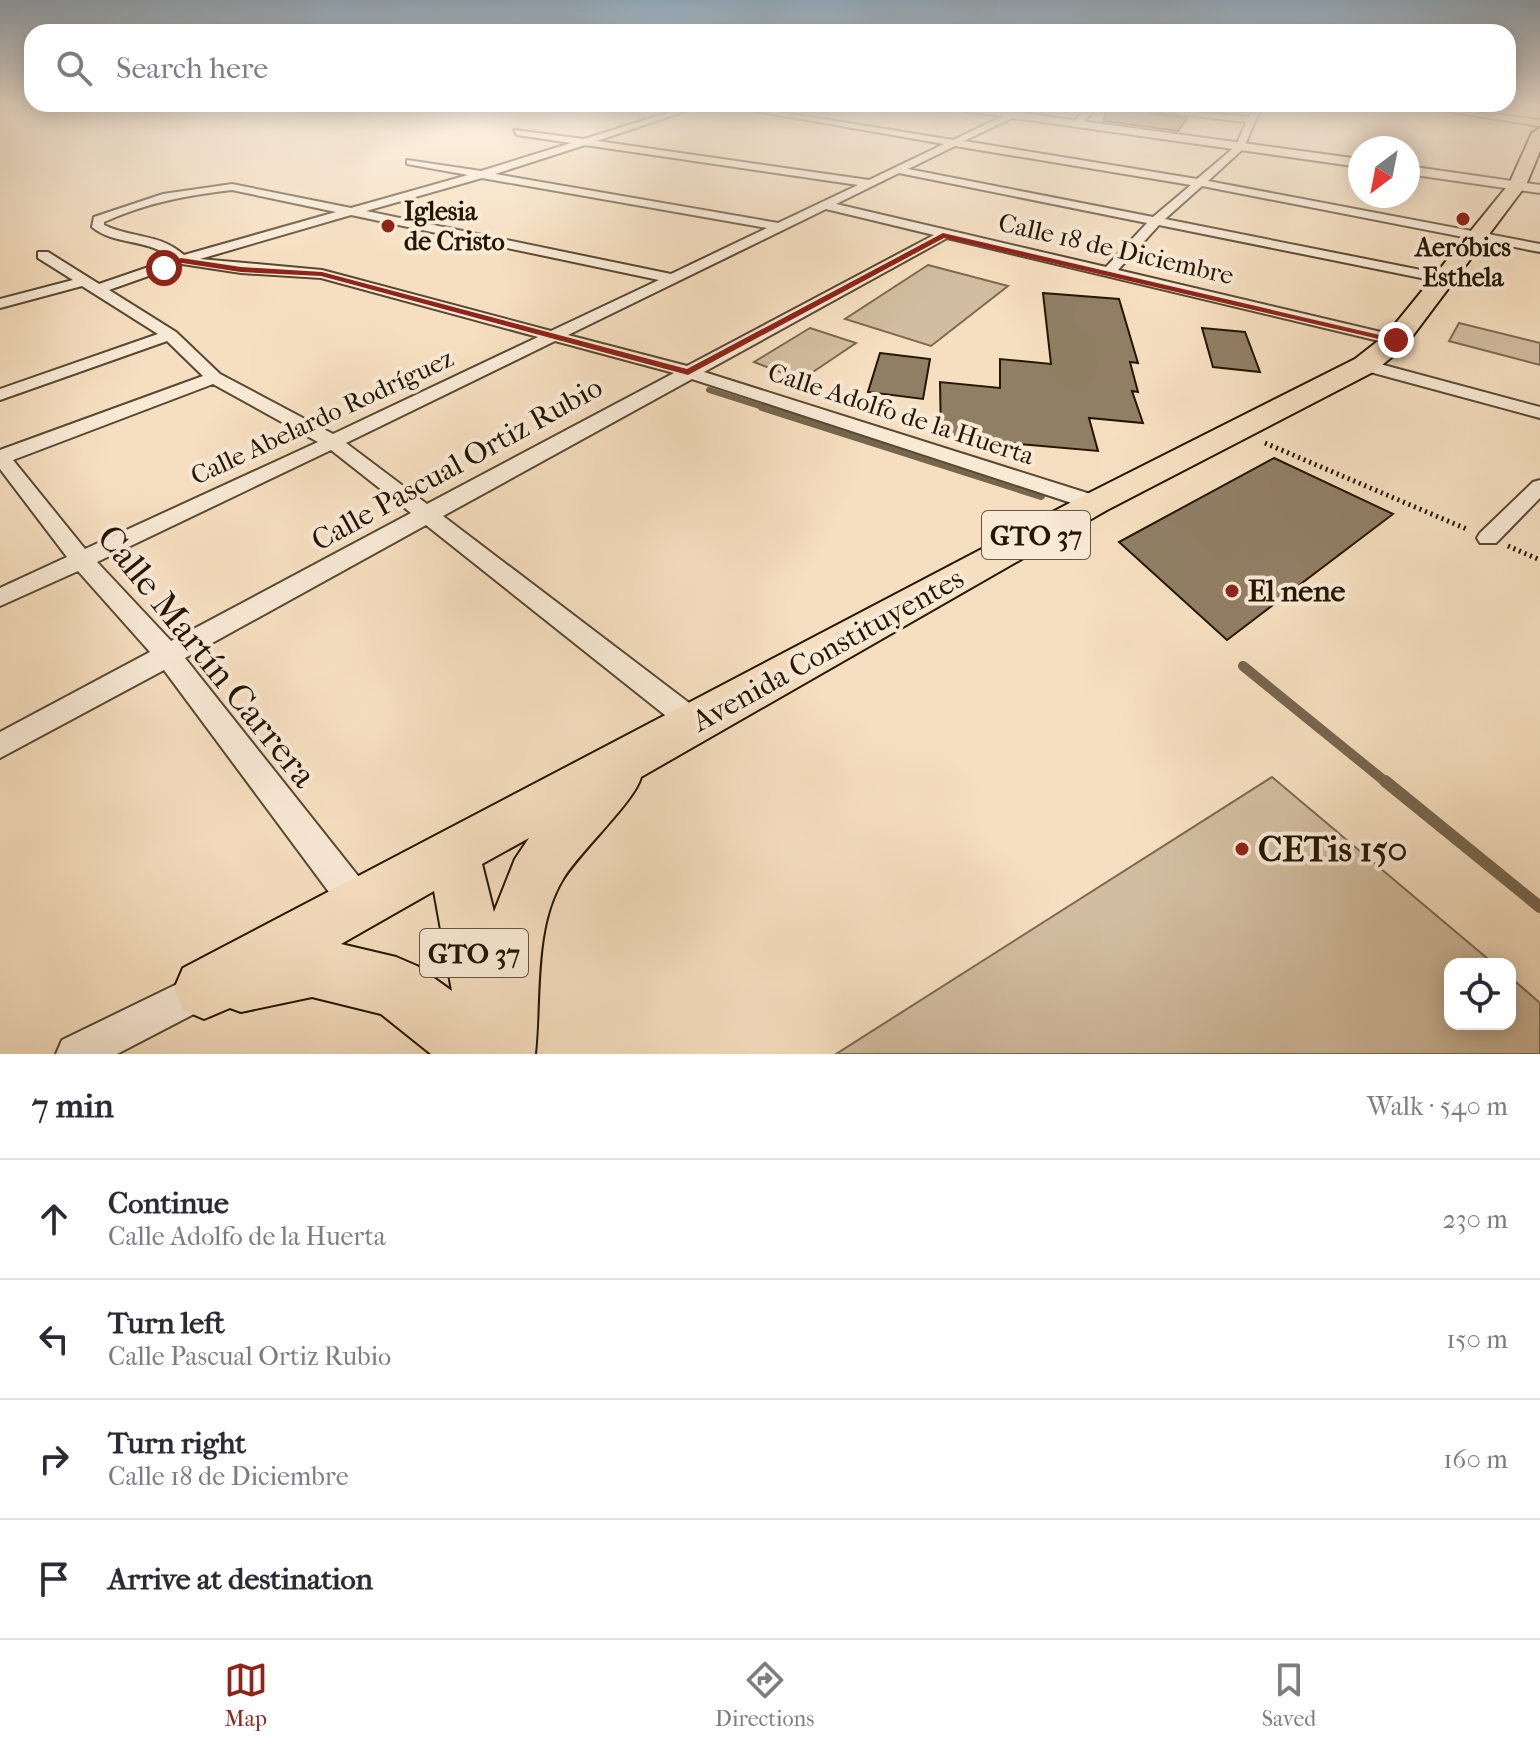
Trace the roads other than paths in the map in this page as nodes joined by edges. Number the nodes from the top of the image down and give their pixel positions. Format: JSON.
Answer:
{"nodes":[{"id":1,"x":536,"y":157,"type":"edge"},
{"id":2,"x":690,"y":157,"type":"edge"},
{"id":3,"x":925,"y":157,"type":"edge"},
{"id":4,"x":1042,"y":157,"type":"edge"},
{"id":5,"x":1229,"y":157,"type":"edge"},
{"id":6,"x":1316,"y":157,"type":"edge"},
{"id":7,"x":1535,"y":157,"type":"edge"},
{"id":8,"x":1348,"y":161,"type":"edge"},
{"id":9,"x":411,"y":162,"type":"dead end"},
{"id":10,"x":898,"y":170,"type":"junction"},
{"id":11,"x":1420,"y":172,"type":"edge"},
{"id":12,"x":480,"y":175,"type":"junction"},
{"id":13,"x":870,"y":183,"type":"junction"},
{"id":14,"x":1201,"y":183,"type":"junction"},
{"id":15,"x":1529,"y":187,"type":"edge"},
{"id":16,"x":825,"y":205,"type":"junction"},
{"id":17,"x":350,"y":211,"type":"junction"},
{"id":18,"x":1156,"y":221,"type":"junction"},
{"id":19,"x":777,"y":226,"type":"junction"},
{"id":20,"x":943,"y":235,"type":"junction"},
{"id":21,"x":1476,"y":236,"type":"junction"},
{"id":22,"x":1540,"y":248,"type":"edge"},
{"id":23,"x":43,"y":255,"type":"dead end"},
{"id":24,"x":181,"y":260,"type":"junction"},
{"id":25,"x":1108,"y":273,"type":"junction"},
{"id":26,"x":671,"y":278,"type":"junction"},
{"id":27,"x":1446,"y":279,"type":"junction"},
{"id":28,"x":91,"y":285,"type":"junction"},
{"id":29,"x":0,"y":304,"type":"edge"},
{"id":30,"x":170,"y":335,"type":"junction"},
{"id":31,"x":550,"y":336,"type":"junction"},
{"id":32,"x":1396,"y":340,"type":"junction"},
{"id":33,"x":1365,"y":365,"type":"junction"},
{"id":34,"x":688,"y":372,"type":"junction"},
{"id":35,"x":214,"y":378,"type":"junction"},
{"id":36,"x":0,"y":395,"type":"edge"},
{"id":37,"x":1540,"y":413,"type":"edge"},
{"id":38,"x":333,"y":442,"type":"junction"},
{"id":39,"x":0,"y":457,"type":"edge"},
{"id":40,"x":1540,"y":486,"type":"edge"},
{"id":41,"x":1095,"y":503,"type":"junction"},
{"id":42,"x":426,"y":516,"type":"junction"},
{"id":43,"x":1488,"y":538,"type":"road end"},
{"id":44,"x":81,"y":559,"type":"junction"},
{"id":45,"x":0,"y":598,"type":"edge"},
{"id":46,"x":168,"y":655,"type":"junction"},
{"id":47,"x":695,"y":723,"type":"junction"},
{"id":48,"x":0,"y":746,"type":"edge"},
{"id":49,"x":641,"y":753,"type":"junction"},
{"id":50,"x":453,"y":852,"type":"junction"},
{"id":51,"x":358,"y":903,"type":"junction"},
{"id":52,"x":204,"y":989,"type":"junction"},
{"id":53,"x":76,"y":1054,"type":"edge"},
{"id":54,"x":477,"y":1054,"type":"edge"},
{"id":55,"x":495,"y":1054,"type":"edge"},
{"id":56,"x":503,"y":1054,"type":"edge"}],
"edges":[{"from":1,"to":12,"type":"street"},
{"from":2,"to":13,"type":"street"},
{"from":3,"to":10,"type":"street","name":"Calle Abelardo Rodríguez"},
{"from":4,"to":14,"type":"street"},
{"from":5,"to":14,"type":"street"},
{"from":6,"to":8,"type":"street"},
{"from":7,"to":15,"type":"main road","name":"Avenida Constituyentes","number":"GTO 37"},
{"from":9,"to":12,"type":"street"},
{"from":10,"to":13,"type":"street","name":"Calle Abelardo Rodríguez"},
{"from":10,"to":18,"type":"street"},
{"from":11,"to":15,"type":"street"},
{"from":12,"to":17,"type":"street"},
{"from":12,"to":19,"type":"street"},
{"from":13,"to":16,"type":"street","name":"Calle Abelardo Rodríguez"},
{"from":14,"to":18,"type":"street"},
{"from":14,"to":21,"type":"street"},
{"from":15,"to":21,"type":"main road","name":"Avenida Constituyentes","number":"GTO 37"},
{"from":16,"to":19,"type":"street","name":"Calle Abelardo Rodríguez"},
{"from":16,"to":20,"type":"street","name":"Calle 18 de Diciembre"},
{"from":17,"to":24,"type":"street"},
{"from":17,"to":24,"type":"street","name":"Calle Adolfo de la Huerta"},
{"from":17,"to":26,"type":"street"},
{"from":18,"to":25,"type":"street"},
{"from":18,"to":27,"type":"street"},
{"from":19,"to":26,"type":"street","name":"Calle Abelardo Rodríguez"},
{"from":20,"to":25,"type":"street","name":"Calle 18 de Diciembre"},
{"from":20,"to":34,"type":"street","name":"Calle Pascual Ortiz Rubio"},
{"from":21,"to":22,"type":"street"},
{"from":21,"to":27,"type":"main road","name":"Avenida Constituyentes","number":"GTO 37"},
{"from":23,"to":28,"type":"street"},
{"from":24,"to":28,"type":"street"},
{"from":24,"to":31,"type":"street","name":"Calle Adolfo de la Huerta"},
{"from":25,"to":32,"type":"street","name":"Calle 18 de Diciembre"},
{"from":26,"to":31,"type":"street","name":"Calle Abelardo Rodríguez"},
{"from":27,"to":32,"type":"main road","name":"Avenida Constituyentes","number":"GTO 37"},
{"from":28,"to":29,"type":"street"},
{"from":28,"to":30,"type":"street"},
{"from":30,"to":35,"type":"street"},
{"from":30,"to":36,"type":"street"},
{"from":31,"to":34,"type":"street","name":"Calle Adolfo de la Huerta"},
{"from":31,"to":38,"type":"street","name":"Calle Abelardo Rodríguez"},
{"from":32,"to":33,"type":"main road","name":"Avenida Constituyentes","number":"GTO 37"},
{"from":33,"to":37,"type":"street"},
{"from":33,"to":41,"type":"main road","name":"Avenida Constituyentes","number":"GTO 37"},
{"from":34,"to":41,"type":"street","name":"Calle Adolfo de la Huerta"},
{"from":34,"to":42,"type":"street","name":"Calle Pascual Ortiz Rubio"},
{"from":35,"to":38,"type":"street"},
{"from":35,"to":39,"type":"street"},
{"from":38,"to":42,"type":"street"},
{"from":38,"to":44,"type":"street","name":"Calle Abelardo Rodríguez"},
{"from":39,"to":44,"type":"street","name":"Calle Martín Carrera"},
{"from":40,"to":43,"type":"street"},
{"from":41,"to":47,"type":"main road","name":"Avenida Constituyentes","number":"GTO 37"},
{"from":42,"to":46,"type":"street","name":"Calle Pascual Ortiz Rubio"},
{"from":42,"to":47,"type":"street"},
{"from":44,"to":45,"type":"street","name":"Calle Abelardo Rodríguez"},
{"from":44,"to":46,"type":"street","name":"Calle Martín Carrera"},
{"from":46,"to":48,"type":"street","name":"Calle Pascual Ortiz Rubio"},
{"from":46,"to":51,"type":"street","name":"Calle Martín Carrera"},
{"from":47,"to":49,"type":"main road","name":"Avenida Constituyentes","number":"GTO 37"},
{"from":49,"to":50,"type":"main road","name":"Avenida Constituyentes","number":"GTO 37"},
{"from":49,"to":56,"type":"main road"},
{"from":50,"to":51,"type":"main road","name":"Avenida Constituyentes"},
{"from":50,"to":55,"type":"main road","number":"GTO 37"},
{"from":51,"to":52,"type":"main road","name":"Avenida Constituyentes"},
{"from":52,"to":53,"type":"street","name":"Avenida Constituyentes"},
{"from":52,"to":54,"type":"main road"}]}
